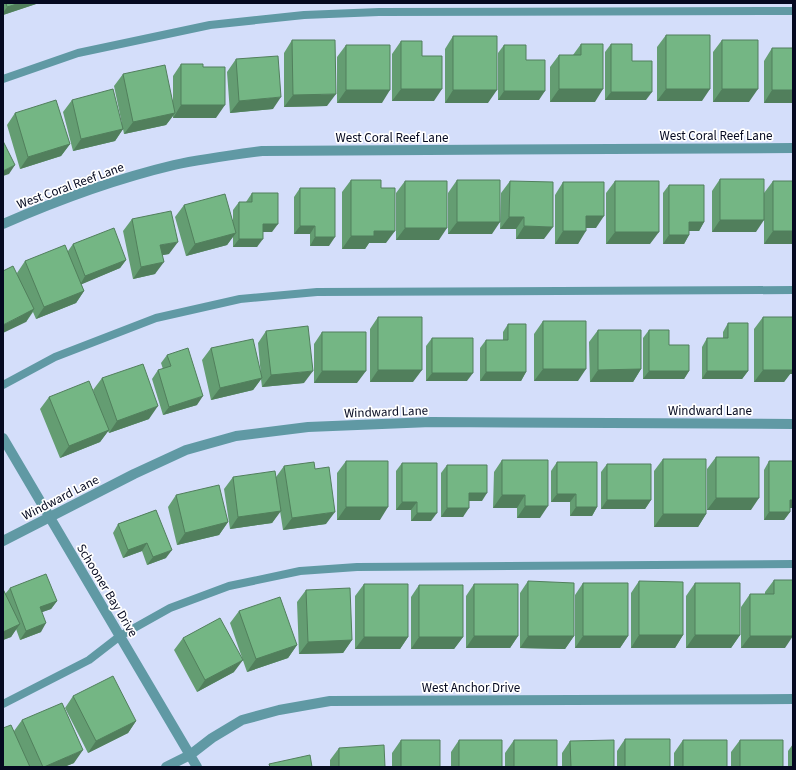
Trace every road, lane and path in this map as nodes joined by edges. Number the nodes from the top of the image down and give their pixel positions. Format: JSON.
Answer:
{"nodes":[{"id":1,"x":793,"y":11,"type":"edge"},
{"id":2,"x":3,"y":79,"type":"edge"},
{"id":3,"x":793,"y":148,"type":"edge"},
{"id":4,"x":3,"y":224,"type":"edge"},
{"id":5,"x":793,"y":290,"type":"edge"},
{"id":6,"x":3,"y":385,"type":"edge"},
{"id":7,"x":793,"y":424,"type":"edge"},
{"id":8,"x":3,"y":438,"type":"edge"},
{"id":9,"x":50,"y":517,"type":"junction"},
{"id":10,"x":3,"y":541,"type":"edge"},
{"id":11,"x":793,"y":564,"type":"edge"},
{"id":12,"x":120,"y":636,"type":"junction"},
{"id":13,"x":793,"y":699,"type":"edge"},
{"id":14,"x":3,"y":704,"type":"edge"},
{"id":15,"x":190,"y":755,"type":"junction"},
{"id":16,"x":166,"y":767,"type":"edge"},
{"id":17,"x":197,"y":767,"type":"edge"}],
"edges":[{"from":1,"to":2,"type":"lane"},
{"from":3,"to":4,"type":"street","name":"West Coral Reef Lane"},
{"from":5,"to":6,"type":"lane"},
{"from":7,"to":9,"type":"street","name":"Windward Lane"},
{"from":8,"to":9,"type":"street","name":"Schooner Bay Drive"},
{"from":9,"to":10,"type":"street","name":"Windward Lane"},
{"from":9,"to":12,"type":"street","name":"Schooner Bay Drive"},
{"from":11,"to":12,"type":"lane"},
{"from":12,"to":14,"type":"lane"},
{"from":12,"to":15,"type":"street","name":"Schooner Bay Drive"},
{"from":13,"to":15,"type":"street","name":"West Anchor Drive"},
{"from":15,"to":16,"type":"street","name":"West Anchor Drive"},
{"from":15,"to":17,"type":"street","name":"Schooner Bay Drive"}]}
